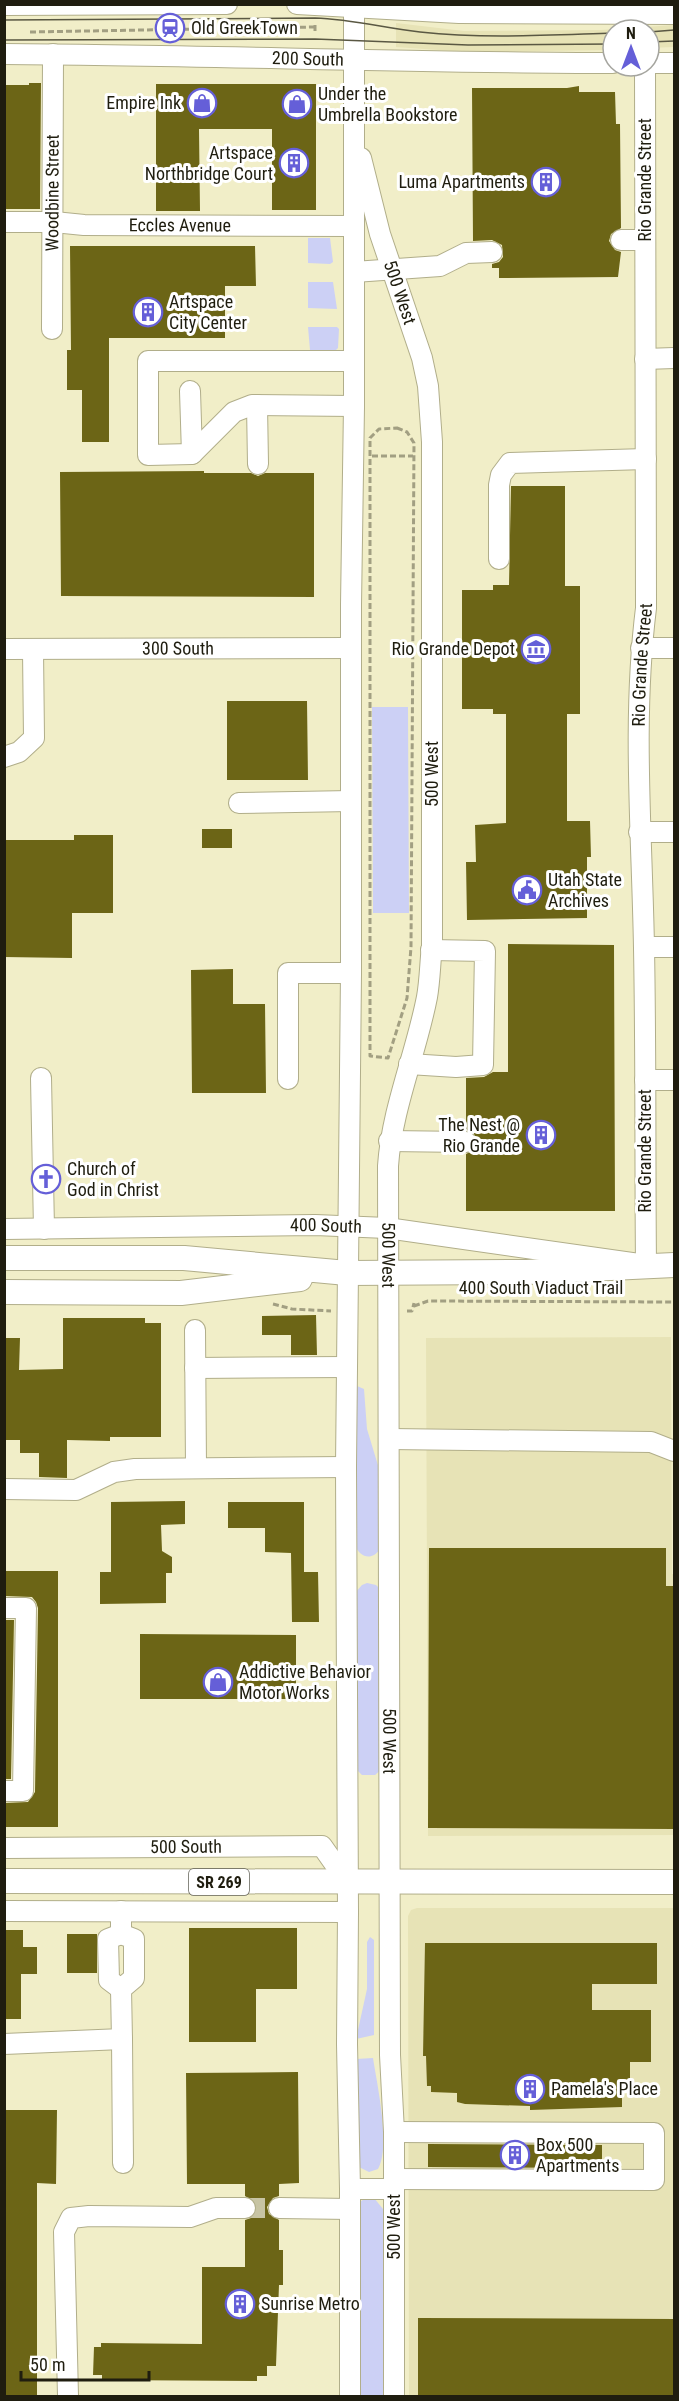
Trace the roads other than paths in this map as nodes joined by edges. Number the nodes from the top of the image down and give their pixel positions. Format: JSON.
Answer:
{"nodes":[{"id":1,"x":227,"y":4,"type":"edge"},
{"id":2,"x":297,"y":4,"type":"edge"},
{"id":3,"x":4,"y":5,"type":"edge"},
{"id":4,"x":354,"y":6,"type":"edge"},
{"id":5,"x":560,"y":9,"type":"edge"},
{"id":6,"x":644,"y":10,"type":"edge"},
{"id":7,"x":675,"y":15,"type":"edge"},
{"id":8,"x":4,"y":54,"type":"edge"},
{"id":9,"x":53,"y":54,"type":"junction"},
{"id":10,"x":354,"y":60,"type":"junction"},
{"id":11,"x":601,"y":63,"type":"edge"},
{"id":12,"x":645,"y":78,"type":"edge"},
{"id":13,"x":354,"y":129,"type":"junction"},
{"id":14,"x":4,"y":222,"type":"edge"},
{"id":15,"x":54,"y":222,"type":"junction"},
{"id":16,"x":354,"y":226,"type":"junction"},
{"id":17,"x":621,"y":240,"type":"dead end"},
{"id":18,"x":645,"y":240,"type":"junction"},
{"id":19,"x":492,"y":252,"type":"dead end"},
{"id":20,"x":391,"y":268,"type":"junction"},
{"id":21,"x":354,"y":272,"type":"junction"},
{"id":22,"x":52,"y":329,"type":"dead end"},
{"id":23,"x":675,"y":358,"type":"edge"},
{"id":24,"x":645,"y":359,"type":"junction"},
{"id":25,"x":353,"y":361,"type":"junction"},
{"id":26,"x":190,"y":391,"type":"dead end"},
{"id":27,"x":257,"y":405,"type":"junction"},
{"id":28,"x":354,"y":406,"type":"junction"},
{"id":29,"x":192,"y":454,"type":"junction"},
{"id":30,"x":646,"y":459,"type":"junction"},
{"id":31,"x":258,"y":464,"type":"dead end"},
{"id":32,"x":499,"y":559,"type":"dead end"},
{"id":33,"x":351,"y":648,"type":"junction"},
{"id":34,"x":641,"y":648,"type":"junction"},
{"id":35,"x":675,"y":648,"type":"edge"},
{"id":36,"x":4,"y":650,"type":"edge"},
{"id":37,"x":33,"y":650,"type":"junction"},
{"id":38,"x":4,"y":757,"type":"edge"},
{"id":39,"x":351,"y":801,"type":"junction"},
{"id":40,"x":239,"y":803,"type":"dead end"},
{"id":41,"x":639,"y":832,"type":"junction"},
{"id":42,"x":675,"y":832,"type":"edge"},
{"id":43,"x":644,"y":947,"type":"junction"},
{"id":44,"x":675,"y":947,"type":"edge"},
{"id":45,"x":431,"y":950,"type":"junction"},
{"id":46,"x":351,"y":973,"type":"junction"},
{"id":47,"x":409,"y":1064,"type":"junction"},
{"id":48,"x":41,"y":1078,"type":"dead end"},
{"id":49,"x":288,"y":1078,"type":"dead end"},
{"id":50,"x":645,"y":1080,"type":"junction"},
{"id":51,"x":675,"y":1080,"type":"edge"},
{"id":52,"x":389,"y":1141,"type":"junction"},
{"id":53,"x":466,"y":1142,"type":"dead end"},
{"id":54,"x":348,"y":1227,"type":"junction"},
{"id":55,"x":387,"y":1228,"type":"junction"},
{"id":56,"x":4,"y":1229,"type":"edge"},
{"id":57,"x":44,"y":1229,"type":"junction"},
{"id":58,"x":4,"y":1258,"type":"edge"},
{"id":59,"x":646,"y":1265,"type":"junction"},
{"id":60,"x":675,"y":1265,"type":"edge"},
{"id":61,"x":347,"y":1273,"type":"junction"},
{"id":62,"x":387,"y":1273,"type":"junction"},
{"id":63,"x":4,"y":1292,"type":"edge"},
{"id":64,"x":195,"y":1330,"type":"dead end"},
{"id":65,"x":346,"y":1367,"type":"junction"},
{"id":66,"x":195,"y":1368,"type":"junction"},
{"id":67,"x":390,"y":1439,"type":"junction"},
{"id":68,"x":675,"y":1451,"type":"edge"},
{"id":69,"x":346,"y":1467,"type":"junction"},
{"id":70,"x":196,"y":1468,"type":"junction"},
{"id":71,"x":4,"y":1489,"type":"edge"},
{"id":72,"x":4,"y":1608,"type":"edge"},
{"id":73,"x":4,"y":1791,"type":"edge"},
{"id":74,"x":4,"y":1848,"type":"edge"},
{"id":75,"x":4,"y":1881,"type":"edge"},
{"id":76,"x":675,"y":1882,"type":"edge"},
{"id":77,"x":348,"y":1883,"type":"junction"},
{"id":78,"x":391,"y":1883,"type":"junction"},
{"id":79,"x":4,"y":1911,"type":"edge"},
{"id":80,"x":121,"y":1911,"type":"junction"},
{"id":81,"x":348,"y":1912,"type":"junction"},
{"id":82,"x":122,"y":2039,"type":"junction"},
{"id":83,"x":4,"y":2043,"type":"edge"},
{"id":84,"x":394,"y":2132,"type":"junction"},
{"id":85,"x":123,"y":2163,"type":"dead end"},
{"id":86,"x":394,"y":2184,"type":"junction"},
{"id":87,"x":350,"y":2199,"type":"junction"},
{"id":88,"x":245,"y":2208,"type":"tunnel mouth"},
{"id":89,"x":279,"y":2208,"type":"tunnel mouth"},
{"id":90,"x":68,"y":2397,"type":"edge"},
{"id":91,"x":350,"y":2397,"type":"edge"},
{"id":92,"x":394,"y":2397,"type":"edge"}],
"edges":[{"from":1,"to":3,"type":"street"},
{"from":2,"to":4,"type":"street"},
{"from":4,"to":5,"type":"street"},
{"from":4,"to":10,"type":"street","name":"500 West"},
{"from":5,"to":6,"type":"street"},
{"from":6,"to":7,"type":"street"},
{"from":8,"to":9,"type":"street","name":"200 South"},
{"from":9,"to":10,"type":"street","name":"200 South"},
{"from":9,"to":15,"type":"street","name":"Woodbine Street"},
{"from":10,"to":11,"type":"street","name":"200 South"},
{"from":10,"to":13,"type":"street","name":"500 West"},
{"from":12,"to":18,"type":"street","name":"Rio Grande Street"},
{"from":13,"to":16,"type":"street","name":"500 West"},
{"from":13,"to":20,"type":"street","name":"500 West"},
{"from":14,"to":15,"type":"street","name":"Eccles Avenue"},
{"from":15,"to":16,"type":"street","name":"Eccles Avenue"},
{"from":15,"to":22,"type":"street","name":"Woodbine Street"},
{"from":16,"to":21,"type":"street","name":"500 West"},
{"from":17,"to":18,"type":"street"},
{"from":18,"to":24,"type":"street","name":"Rio Grande Street"},
{"from":19,"to":20,"type":"street"},
{"from":20,"to":21,"type":"street"},
{"from":20,"to":45,"type":"street","name":"500 West"},
{"from":21,"to":25,"type":"street","name":"500 West"},
{"from":23,"to":24,"type":"street"},
{"from":24,"to":30,"type":"street","name":"Rio Grande Street"},
{"from":25,"to":28,"type":"street","name":"500 West"},
{"from":25,"to":29,"type":"street"},
{"from":26,"to":29,"type":"street"},
{"from":27,"to":28,"type":"street"},
{"from":27,"to":29,"type":"street"},
{"from":27,"to":31,"type":"street"},
{"from":28,"to":33,"type":"street","name":"500 West"},
{"from":30,"to":32,"type":"street"},
{"from":30,"to":34,"type":"street","name":"Rio Grande Street"},
{"from":33,"to":37,"type":"street","name":"300 South"},
{"from":33,"to":39,"type":"street","name":"500 West"},
{"from":34,"to":35,"type":"street"},
{"from":34,"to":41,"type":"street","name":"Rio Grande Street"},
{"from":36,"to":37,"type":"street","name":"300 South"},
{"from":37,"to":38,"type":"street"},
{"from":39,"to":40,"type":"street"},
{"from":39,"to":46,"type":"street","name":"500 West"},
{"from":41,"to":42,"type":"street"},
{"from":41,"to":43,"type":"street","name":"Rio Grande Street"},
{"from":43,"to":44,"type":"street"},
{"from":43,"to":50,"type":"street","name":"Rio Grande Street"},
{"from":45,"to":47,"type":"street","name":"500 West"},
{"from":45,"to":47,"type":"street"},
{"from":46,"to":49,"type":"street"},
{"from":46,"to":54,"type":"street","name":"500 West"},
{"from":47,"to":52,"type":"street","name":"500 West"},
{"from":48,"to":57,"type":"street"},
{"from":50,"to":51,"type":"street"},
{"from":50,"to":59,"type":"street","name":"Rio Grande Street"},
{"from":52,"to":53,"type":"street"},
{"from":52,"to":55,"type":"street","name":"500 West"},
{"from":54,"to":55,"type":"street","name":"400 South"},
{"from":54,"to":57,"type":"street","name":"400 South"},
{"from":54,"to":61,"type":"street","name":"500 West"},
{"from":55,"to":59,"type":"street","name":"400 South"},
{"from":55,"to":62,"type":"street","name":"500 West"},
{"from":56,"to":57,"type":"street","name":"400 South"},
{"from":58,"to":61,"type":"main road","name":"400 South"},
{"from":59,"to":60,"type":"main road","name":"400 South"},
{"from":59,"to":62,"type":"main road","name":"400 South"},
{"from":61,"to":62,"type":"main road","name":"400 South"},
{"from":61,"to":63,"type":"main road","name":"400 South"},
{"from":61,"to":65,"type":"street","name":"500 West"},
{"from":62,"to":67,"type":"street","name":"500 West"},
{"from":64,"to":66,"type":"street"},
{"from":65,"to":66,"type":"street"},
{"from":65,"to":69,"type":"street","name":"500 West"},
{"from":66,"to":70,"type":"street"},
{"from":67,"to":68,"type":"street"},
{"from":67,"to":78,"type":"street","name":"500 West"},
{"from":69,"to":70,"type":"street"},
{"from":69,"to":77,"type":"street","name":"500 West"},
{"from":70,"to":71,"type":"street"},
{"from":72,"to":73,"type":"street"},
{"from":74,"to":77,"type":"street","name":"500 South"},
{"from":75,"to":77,"type":"main road","name":"500 South","number":"SR 269"},
{"from":76,"to":78,"type":"main road","name":"500 South","number":"SR 269"},
{"from":77,"to":78,"type":"main road","name":"500 South","number":"SR 269"},
{"from":77,"to":81,"type":"street","name":"500 West"},
{"from":78,"to":84,"type":"street","name":"500 West"},
{"from":79,"to":80,"type":"street"},
{"from":80,"to":81,"type":"street"},
{"from":80,"to":82,"type":"street"},
{"from":81,"to":87,"type":"street","name":"500 West"},
{"from":82,"to":83,"type":"street"},
{"from":82,"to":85,"type":"street"},
{"from":84,"to":86,"type":"street","name":"500 West"},
{"from":84,"to":86,"type":"street"},
{"from":86,"to":87,"type":"street"},
{"from":86,"to":92,"type":"street","name":"500 West"},
{"from":87,"to":89,"type":"street"},
{"from":87,"to":91,"type":"street","name":"500 West"},
{"from":88,"to":90,"type":"street"}]}
